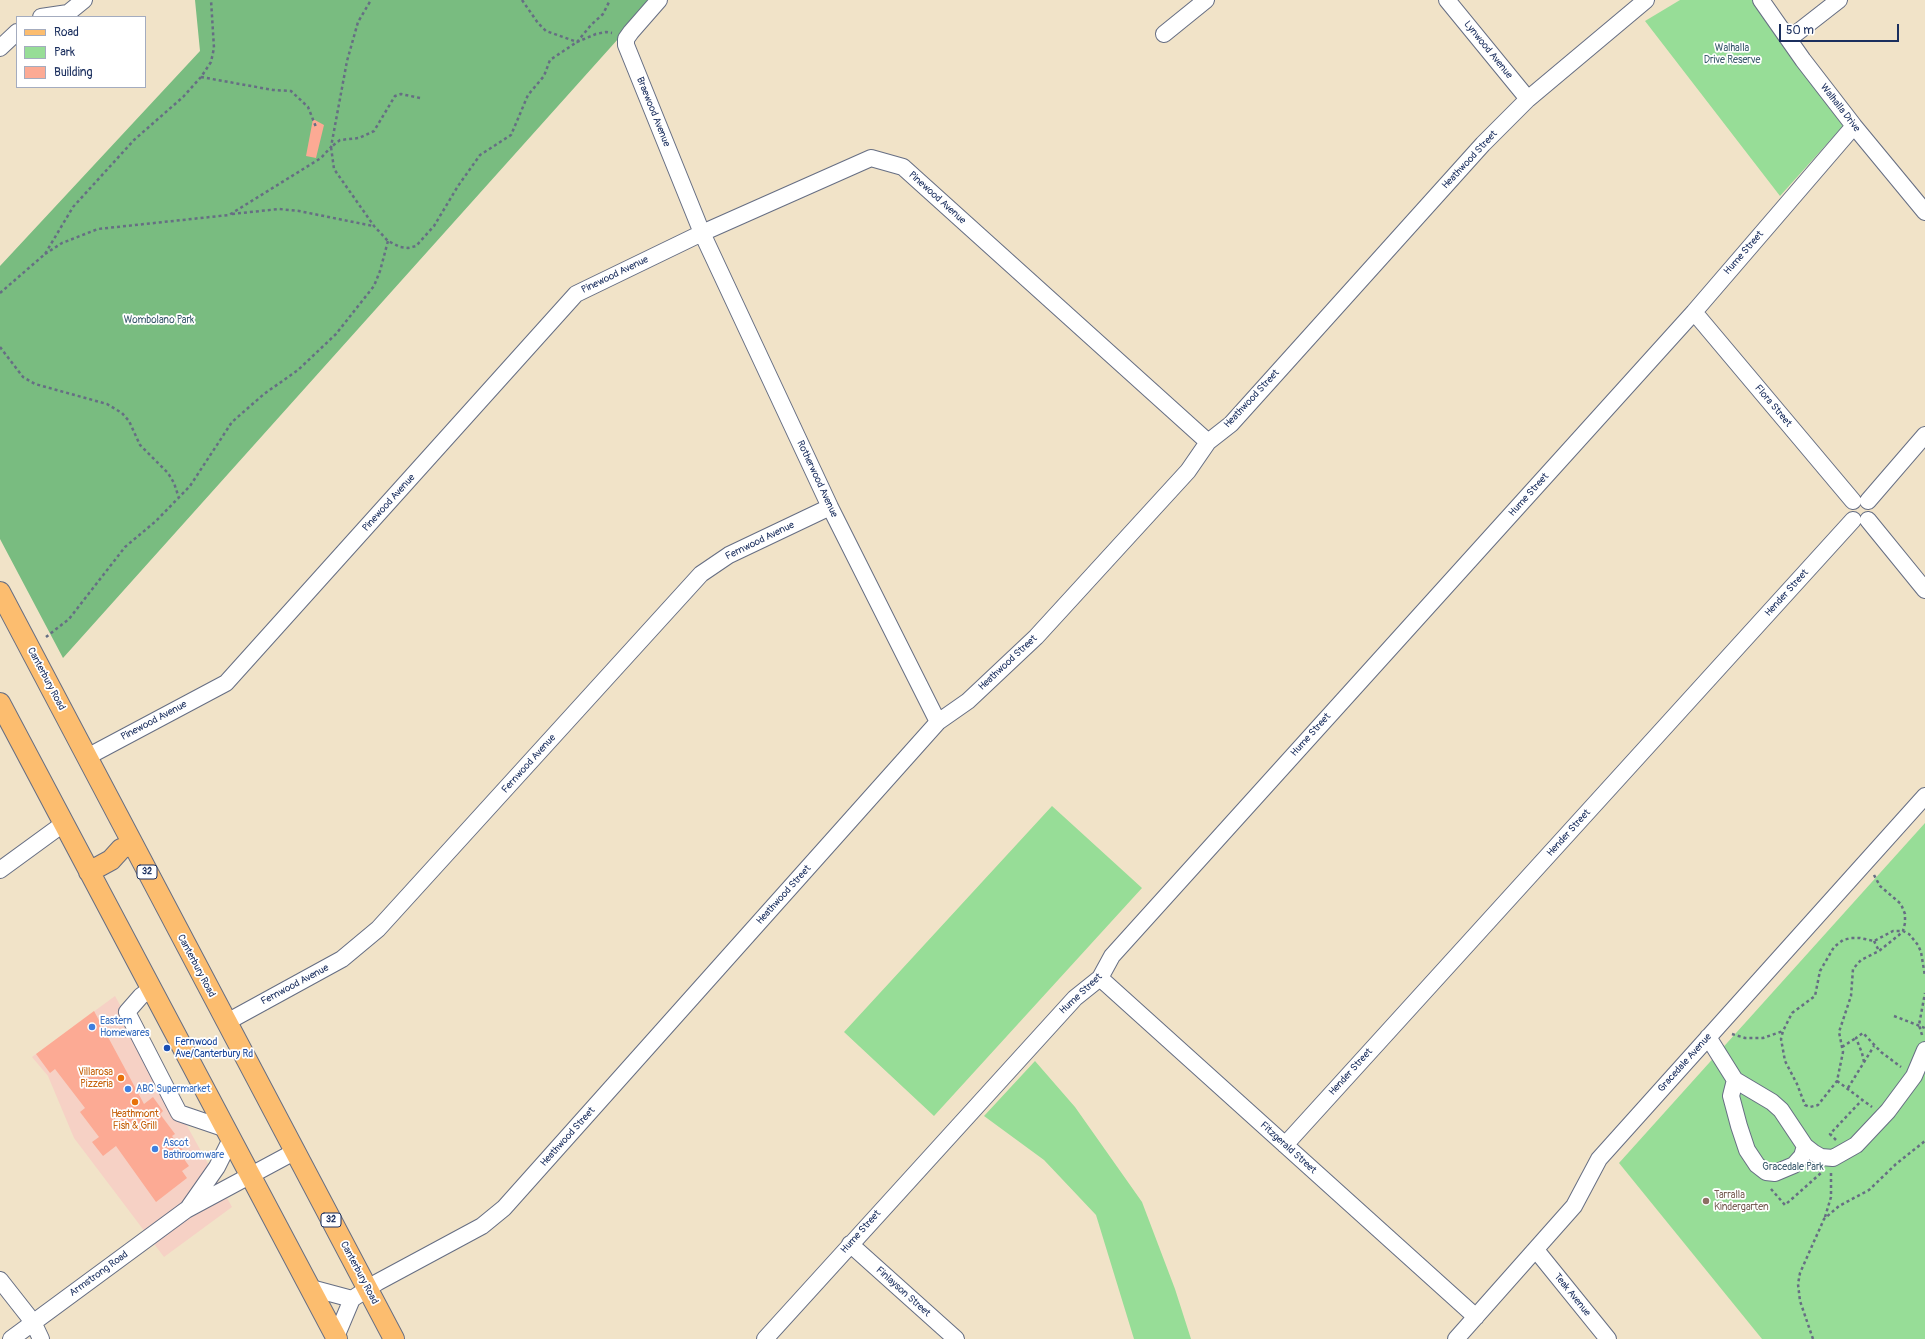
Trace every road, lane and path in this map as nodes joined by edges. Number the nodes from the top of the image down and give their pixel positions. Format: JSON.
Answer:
{"nodes":[{"id":1,"x":84,"y":0,"type":"edge"},
{"id":2,"x":211,"y":0,"type":"edge"},
{"id":3,"x":371,"y":0,"type":"edge"},
{"id":4,"x":522,"y":0,"type":"edge"},
{"id":5,"x":610,"y":0,"type":"edge"},
{"id":6,"x":659,"y":0,"type":"edge"},
{"id":7,"x":1206,"y":0,"type":"edge"},
{"id":8,"x":1447,"y":0,"type":"edge"},
{"id":9,"x":1646,"y":0,"type":"edge"},
{"id":10,"x":1761,"y":0,"type":"edge"},
{"id":11,"x":1839,"y":0,"type":"edge"},
{"id":12,"x":607,"y":2,"type":"edge"},
{"id":13,"x":48,"y":16,"type":"edge"},
{"id":14,"x":16,"y":33,"type":"edge"},
{"id":15,"x":1164,"y":34,"type":"dead end"},
{"id":16,"x":626,"y":39,"type":"junction"},
{"id":17,"x":1790,"y":39,"type":"junction"},
{"id":18,"x":577,"y":42,"type":"junction"},
{"id":19,"x":0,"y":48,"type":"edge"},
{"id":20,"x":201,"y":77,"type":"junction"},
{"id":21,"x":420,"y":98,"type":"dead end"},
{"id":22,"x":1528,"y":99,"type":"junction"},
{"id":23,"x":1854,"y":126,"type":"junction"},
{"id":24,"x":316,"y":127,"type":"dead end"},
{"id":25,"x":332,"y":147,"type":"junction"},
{"id":26,"x":1925,"y":212,"type":"edge"},
{"id":27,"x":229,"y":214,"type":"junction"},
{"id":28,"x":374,"y":226,"type":"junction"},
{"id":29,"x":702,"y":233,"type":"junction"},
{"id":30,"x":388,"y":241,"type":"junction"},
{"id":31,"x":45,"y":254,"type":"junction"},
{"id":32,"x":0,"y":293,"type":"edge"},
{"id":33,"x":1694,"y":312,"type":"junction"},
{"id":34,"x":0,"y":347,"type":"edge"},
{"id":35,"x":1925,"y":435,"type":"edge"},
{"id":36,"x":1208,"y":442,"type":"junction"},
{"id":37,"x":179,"y":498,"type":"junction"},
{"id":38,"x":1861,"y":501,"type":"junction"},
{"id":39,"x":830,"y":507,"type":"junction"},
{"id":40,"x":1860,"y":520,"type":"junction"},
{"id":41,"x":1925,"y":590,"type":"edge"},
{"id":42,"x":0,"y":592,"type":"edge"},
{"id":43,"x":46,"y":637,"type":"dead end"},
{"id":44,"x":0,"y":704,"type":"edge"},
{"id":45,"x":938,"y":722,"type":"junction"},
{"id":46,"x":87,"y":757,"type":"junction"},
{"id":47,"x":1925,"y":796,"type":"edge"},
{"id":48,"x":63,"y":824,"type":"junction"},
{"id":49,"x":132,"y":844,"type":"junction"},
{"id":50,"x":0,"y":870,"type":"edge"},
{"id":51,"x":89,"y":872,"type":"junction"},
{"id":52,"x":1874,"y":876,"type":"dead end"},
{"id":53,"x":1903,"y":931,"type":"junction"},
{"id":54,"x":1874,"y":941,"type":"junction"},
{"id":55,"x":1878,"y":951,"type":"junction"},
{"id":56,"x":1925,"y":976,"type":"edge"},
{"id":57,"x":1100,"y":978,"type":"junction"},
{"id":58,"x":152,"y":988,"type":"junction"},
{"id":59,"x":1925,"y":994,"type":"edge"},
{"id":60,"x":1894,"y":1016,"type":"dead end"},
{"id":61,"x":227,"y":1022,"type":"junction"},
{"id":62,"x":1719,"y":1025,"type":"junction"},
{"id":63,"x":1919,"y":1025,"type":"junction"},
{"id":64,"x":1925,"y":1028,"type":"edge"},
{"id":65,"x":1783,"y":1030,"type":"junction"},
{"id":66,"x":1708,"y":1038,"type":"junction"},
{"id":67,"x":1856,"y":1038,"type":"junction"},
{"id":68,"x":1924,"y":1045,"type":"edge"},
{"id":69,"x":1874,"y":1046,"type":"junction"},
{"id":70,"x":1842,"y":1047,"type":"junction"},
{"id":71,"x":1864,"y":1062,"type":"junction"},
{"id":72,"x":1914,"y":1076,"type":"junction"},
{"id":73,"x":1735,"y":1080,"type":"junction"},
{"id":74,"x":1838,"y":1081,"type":"junction"},
{"id":75,"x":1848,"y":1088,"type":"junction"},
{"id":76,"x":1863,"y":1099,"type":"junction"},
{"id":77,"x":1883,"y":1117,"type":"junction"},
{"id":78,"x":228,"y":1134,"type":"junction"},
{"id":79,"x":1925,"y":1141,"type":"edge"},
{"id":80,"x":1285,"y":1145,"type":"junction"},
{"id":81,"x":1805,"y":1146,"type":"junction"},
{"id":82,"x":1846,"y":1151,"type":"junction"},
{"id":83,"x":294,"y":1152,"type":"junction"},
{"id":84,"x":1831,"y":1171,"type":"dead end"},
{"id":85,"x":250,"y":1176,"type":"junction"},
{"id":86,"x":186,"y":1210,"type":"junction"},
{"id":87,"x":1824,"y":1219,"type":"junction"},
{"id":88,"x":850,"y":1244,"type":"junction"},
{"id":89,"x":1536,"y":1250,"type":"junction"},
{"id":90,"x":0,"y":1280,"type":"edge"},
{"id":91,"x":311,"y":1288,"type":"junction"},
{"id":92,"x":359,"y":1294,"type":"junction"},
{"id":93,"x":1476,"y":1317,"type":"junction"},
{"id":94,"x":33,"y":1322,"type":"junction"},
{"id":95,"x":337,"y":1338,"type":"edge"},
{"id":96,"x":11,"y":1339,"type":"edge"},
{"id":97,"x":41,"y":1339,"type":"edge"},
{"id":98,"x":394,"y":1339,"type":"edge"},
{"id":99,"x":765,"y":1339,"type":"edge"},
{"id":100,"x":956,"y":1339,"type":"edge"},
{"id":101,"x":1456,"y":1339,"type":"edge"},
{"id":102,"x":1608,"y":1339,"type":"edge"},
{"id":103,"x":1813,"y":1339,"type":"edge"}],
"edges":[{"from":1,"to":13,"type":"street"},
{"from":2,"to":20,"type":"path"},
{"from":3,"to":25,"type":"path"},
{"from":4,"to":18,"type":"path"},
{"from":5,"to":12,"type":"path"},
{"from":6,"to":16,"type":"street"},
{"from":7,"to":15,"type":"street"},
{"from":8,"to":22,"type":"street","name":"Lynwood Avenue"},
{"from":9,"to":22,"type":"street","name":"Heathwood Street"},
{"from":10,"to":17,"type":"street","name":"Walhalla Drive"},
{"from":11,"to":17,"type":"street"},
{"from":12,"to":18,"type":"path"},
{"from":14,"to":19,"type":"street"},
{"from":16,"to":18,"type":"path"},
{"from":16,"to":29,"type":"street","name":"Braewood Avenue"},
{"from":17,"to":23,"type":"street","name":"Walhalla Drive"},
{"from":18,"to":30,"type":"path"},
{"from":20,"to":24,"type":"path"},
{"from":20,"to":31,"type":"path"},
{"from":21,"to":25,"type":"path"},
{"from":22,"to":36,"type":"street","name":"Heathwood Street"},
{"from":23,"to":26,"type":"street","name":"Walhalla Drive"},
{"from":23,"to":33,"type":"street","name":"Hume Street"},
{"from":25,"to":27,"type":"path"},
{"from":25,"to":28,"type":"path"},
{"from":27,"to":28,"type":"path"},
{"from":27,"to":31,"type":"path"},
{"from":28,"to":30,"type":"path"},
{"from":29,"to":36,"type":"street","name":"Pinewood Avenue"},
{"from":29,"to":39,"type":"street","name":"Rotherwood Avenue"},
{"from":29,"to":46,"type":"street","name":"Pinewood Avenue"},
{"from":30,"to":37,"type":"path"},
{"from":31,"to":32,"type":"path"},
{"from":33,"to":38,"type":"street","name":"Flora Street"},
{"from":33,"to":57,"type":"street","name":"Hume Street"},
{"from":34,"to":37,"type":"path"},
{"from":35,"to":38,"type":"street"},
{"from":36,"to":45,"type":"street","name":"Heathwood Street"},
{"from":37,"to":43,"type":"path"},
{"from":38,"to":40,"type":"street"},
{"from":38,"to":40,"type":"street"},
{"from":39,"to":45,"type":"street","name":"Rotherwood Avenue"},
{"from":39,"to":61,"type":"street","name":"Fernwood Avenue"},
{"from":40,"to":41,"type":"street"},
{"from":40,"to":80,"type":"street","name":"Hender Street"},
{"from":42,"to":46,"type":"main road","name":"Canterbury Road","number":"32"},
{"from":44,"to":48,"type":"main road"},
{"from":45,"to":92,"type":"street","name":"Heathwood Street"},
{"from":46,"to":49,"type":"main road","name":"Canterbury Road","number":"32"},
{"from":47,"to":62,"type":"street","name":"Gracedale Avenue"},
{"from":48,"to":50,"type":"street"},
{"from":48,"to":51,"type":"main road"},
{"from":49,"to":51,"type":"main road"},
{"from":49,"to":61,"type":"main road","name":"Canterbury Road","number":"32"},
{"from":51,"to":58,"type":"main road"},
{"from":52,"to":53,"type":"path"},
{"from":53,"to":54,"type":"path"},
{"from":53,"to":55,"type":"path"},
{"from":53,"to":56,"type":"path"},
{"from":54,"to":55,"type":"path"},
{"from":54,"to":65,"type":"path"},
{"from":55,"to":70,"type":"path"},
{"from":57,"to":80,"type":"street","name":"Fitzgerald Street"},
{"from":57,"to":88,"type":"street","name":"Hume Street"},
{"from":58,"to":78,"type":"main road"},
{"from":58,"to":78,"type":"street"},
{"from":59,"to":63,"type":"path"},
{"from":60,"to":63,"type":"path"},
{"from":61,"to":83,"type":"main road","name":"Canterbury Road","number":"32"},
{"from":62,"to":65,"type":"path"},
{"from":62,"to":66,"type":"street","name":"Gracedale Avenue"},
{"from":63,"to":64,"type":"path"},
{"from":63,"to":68,"type":"path"},
{"from":65,"to":74,"type":"path"},
{"from":66,"to":73,"type":"street"},
{"from":66,"to":89,"type":"street","name":"Gracedale Avenue"},
{"from":67,"to":69,"type":"path"},
{"from":67,"to":70,"type":"path"},
{"from":67,"to":71,"type":"path"},
{"from":68,"to":72,"type":"street"},
{"from":69,"to":71,"type":"path"},
{"from":69,"to":72,"type":"path"},
{"from":70,"to":74,"type":"path"},
{"from":71,"to":75,"type":"path"},
{"from":72,"to":77,"type":"street"},
{"from":73,"to":81,"type":"street"},
{"from":73,"to":81,"type":"street"},
{"from":74,"to":75,"type":"path"},
{"from":75,"to":76,"type":"path"},
{"from":76,"to":77,"type":"path"},
{"from":76,"to":82,"type":"path"},
{"from":77,"to":82,"type":"street"},
{"from":78,"to":85,"type":"main road"},
{"from":78,"to":86,"type":"street","name":"Armstrong Road"},
{"from":79,"to":87,"type":"path"},
{"from":80,"to":93,"type":"street","name":"Fitzgerald Street"},
{"from":81,"to":82,"type":"street"},
{"from":83,"to":85,"type":"street","name":"Armstrong Road"},
{"from":83,"to":92,"type":"main road","name":"Canterbury Road","number":"32"},
{"from":84,"to":87,"type":"path"},
{"from":85,"to":86,"type":"street","name":"Armstrong Road"},
{"from":85,"to":91,"type":"main road"},
{"from":86,"to":94,"type":"street","name":"Armstrong Road"},
{"from":87,"to":103,"type":"path"},
{"from":88,"to":99,"type":"street","name":"Hume Street"},
{"from":88,"to":100,"type":"street","name":"Finlayson Street"},
{"from":89,"to":93,"type":"street","name":"Gracedale Avenue"},
{"from":89,"to":102,"type":"street","name":"Teak Avenue"},
{"from":90,"to":94,"type":"street"},
{"from":91,"to":92,"type":"street"},
{"from":91,"to":95,"type":"main road"},
{"from":92,"to":95,"type":"street"},
{"from":92,"to":98,"type":"main road","name":"Canterbury Road","number":"32"},
{"from":93,"to":101,"type":"street","name":"Gracedale Avenue"},
{"from":94,"to":96,"type":"street","name":"Armstrong Road"},
{"from":94,"to":97,"type":"street"}]}
